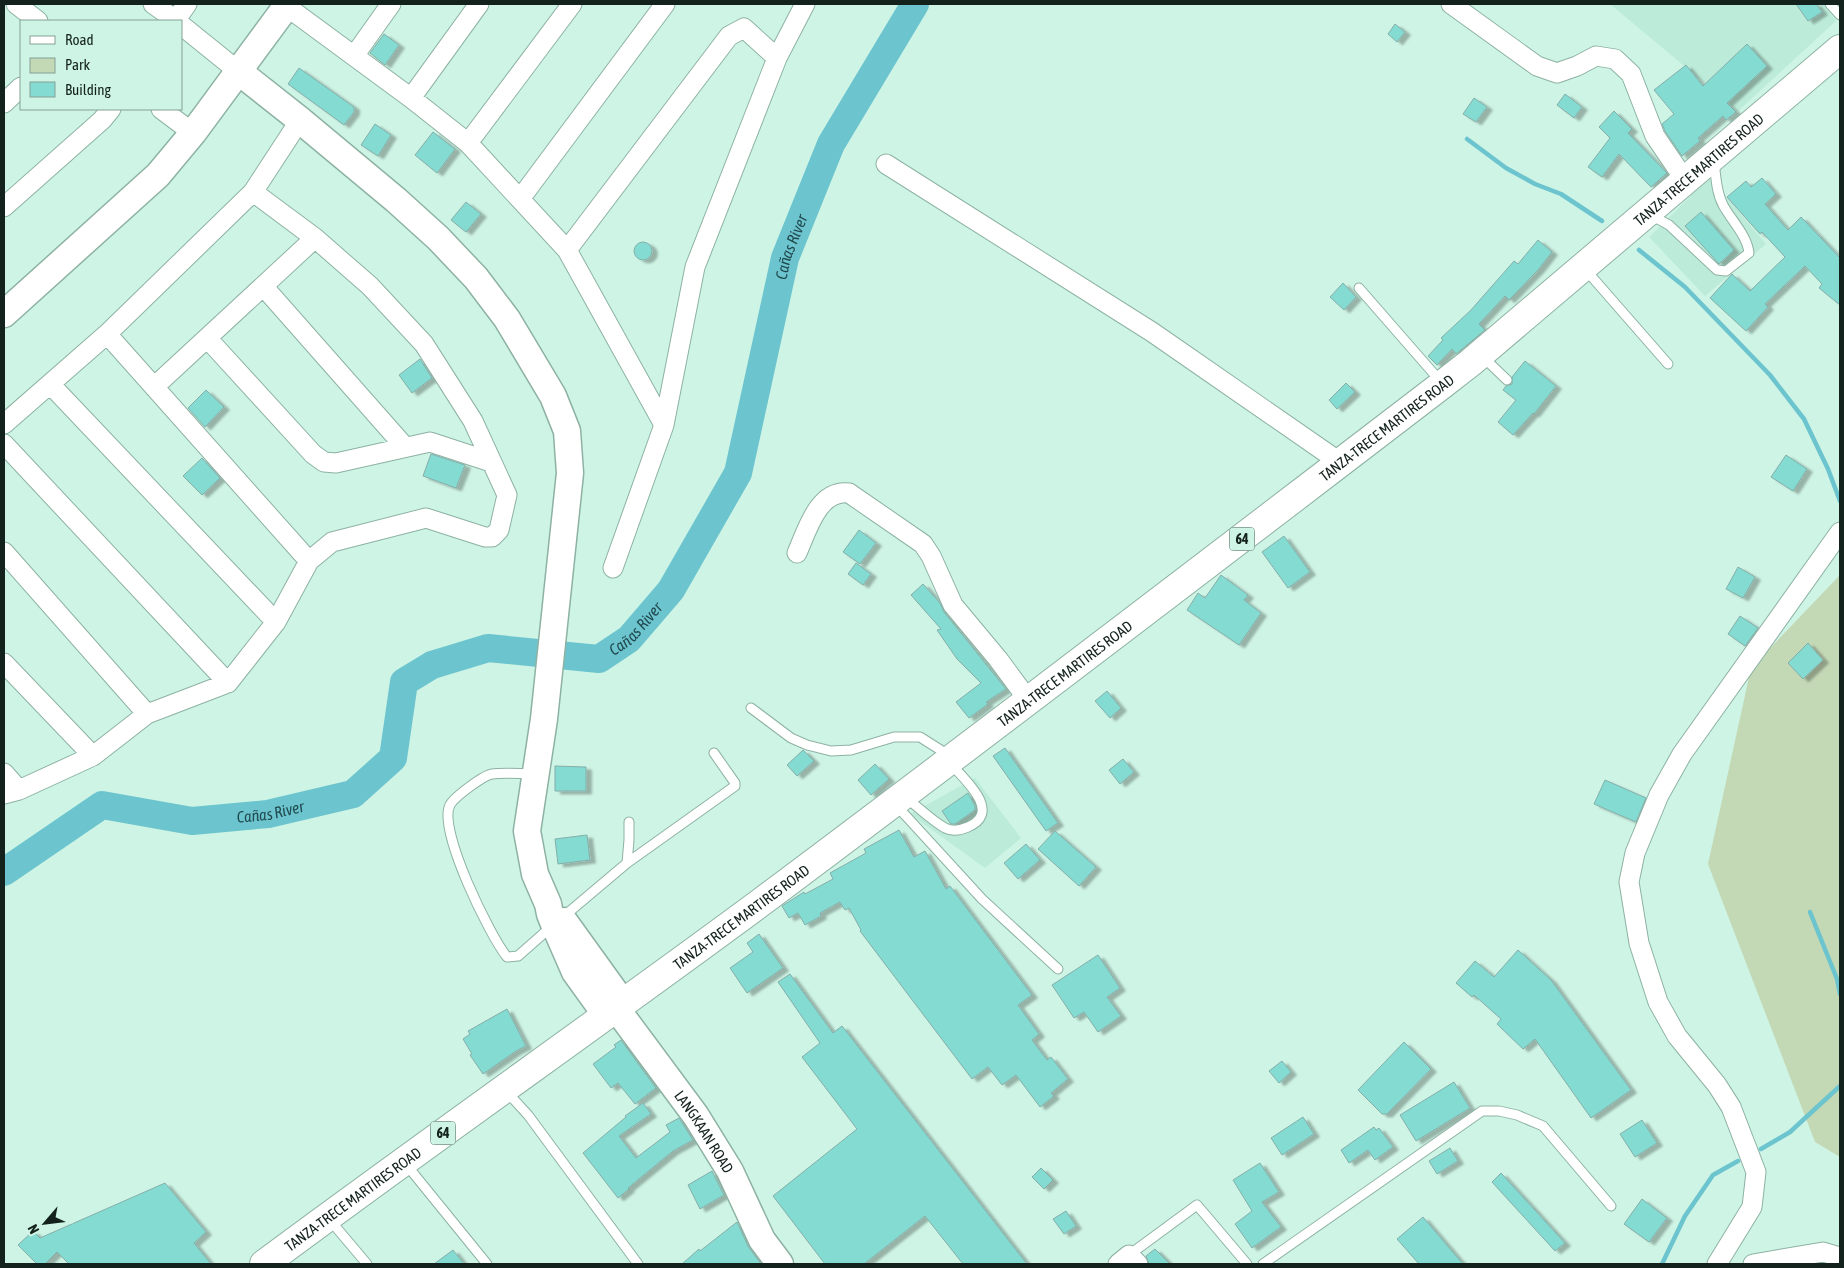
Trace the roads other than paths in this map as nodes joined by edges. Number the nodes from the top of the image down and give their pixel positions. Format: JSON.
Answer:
{"nodes":[{"id":1,"x":8,"y":4,"type":"edge"},
{"id":2,"x":16,"y":4,"type":"edge"},
{"id":3,"x":152,"y":4,"type":"edge"},
{"id":4,"x":187,"y":4,"type":"edge"},
{"id":5,"x":391,"y":4,"type":"edge"},
{"id":6,"x":479,"y":4,"type":"edge"},
{"id":7,"x":572,"y":4,"type":"edge"},
{"id":8,"x":665,"y":4,"type":"edge"},
{"id":9,"x":805,"y":4,"type":"edge"},
{"id":10,"x":1451,"y":4,"type":"edge"},
{"id":11,"x":1830,"y":4,"type":"edge"},
{"id":12,"x":287,"y":5,"type":"edge"},
{"id":13,"x":4,"y":8,"type":"edge"},
{"id":14,"x":1840,"y":15,"type":"edge"},
{"id":15,"x":37,"y":20,"type":"edge"},
{"id":16,"x":174,"y":20,"type":"edge"},
{"id":17,"x":178,"y":20,"type":"edge"},
{"id":18,"x":182,"y":26,"type":"edge"},
{"id":19,"x":1840,"y":48,"type":"edge"},
{"id":20,"x":354,"y":56,"type":"junction"},
{"id":21,"x":777,"y":58,"type":"junction"},
{"id":22,"x":238,"y":71,"type":"junction"},
{"id":23,"x":20,"y":88,"type":"edge"},
{"id":24,"x":411,"y":98,"type":"junction"},
{"id":25,"x":4,"y":103,"type":"edge"},
{"id":26,"x":110,"y":110,"type":"edge"},
{"id":27,"x":162,"y":110,"type":"edge"},
{"id":28,"x":300,"y":120,"type":"junction"},
{"id":29,"x":193,"y":133,"type":"junction"},
{"id":30,"x":468,"y":143,"type":"junction"},
{"id":31,"x":1713,"y":157,"type":"junction"},
{"id":32,"x":886,"y":164,"type":"dead end"},
{"id":33,"x":1685,"y":180,"type":"junction"},
{"id":34,"x":252,"y":192,"type":"junction"},
{"id":35,"x":520,"y":200,"type":"junction"},
{"id":36,"x":4,"y":207,"type":"edge"},
{"id":37,"x":1639,"y":219,"type":"junction"},
{"id":38,"x":315,"y":238,"type":"junction"},
{"id":39,"x":567,"y":250,"type":"junction"},
{"id":40,"x":1583,"y":267,"type":"junction"},
{"id":41,"x":263,"y":286,"type":"junction"},
{"id":42,"x":1359,"y":288,"type":"dead end"},
{"id":43,"x":4,"y":314,"type":"edge"},
{"id":44,"x":107,"y":334,"type":"junction"},
{"id":45,"x":207,"y":338,"type":"junction"},
{"id":46,"x":1480,"y":354,"type":"junction"},
{"id":47,"x":1668,"y":364,"type":"dead end"},
{"id":48,"x":1507,"y":380,"type":"dead end"},
{"id":49,"x":50,"y":384,"type":"junction"},
{"id":50,"x":1443,"y":384,"type":"junction"},
{"id":51,"x":154,"y":387,"type":"junction"},
{"id":52,"x":4,"y":424,"type":"edge"},
{"id":53,"x":664,"y":425,"type":"junction"},
{"id":54,"x":4,"y":444,"type":"edge"},
{"id":55,"x":405,"y":447,"type":"junction"},
{"id":56,"x":491,"y":462,"type":"junction"},
{"id":57,"x":1341,"y":463,"type":"junction"},
{"id":58,"x":1840,"y":532,"type":"edge"},
{"id":59,"x":4,"y":552,"type":"edge"},
{"id":60,"x":797,"y":553,"type":"dead end"},
{"id":61,"x":309,"y":561,"type":"junction"},
{"id":62,"x":613,"y":568,"type":"dead end"},
{"id":63,"x":276,"y":622,"type":"junction"},
{"id":64,"x":4,"y":663,"type":"edge"},
{"id":65,"x":228,"y":683,"type":"junction"},
{"id":66,"x":1029,"y":701,"type":"junction"},
{"id":67,"x":751,"y":708,"type":"dead end"},
{"id":68,"x":147,"y":714,"type":"junction"},
{"id":69,"x":714,"y":753,"type":"dead end"},
{"id":70,"x":93,"y":756,"type":"junction"},
{"id":71,"x":951,"y":759,"type":"junction"},
{"id":72,"x":4,"y":773,"type":"edge"},
{"id":73,"x":535,"y":774,"type":"junction"},
{"id":74,"x":12,"y":792,"type":"edge"},
{"id":75,"x":898,"y":799,"type":"junction"},
{"id":76,"x":629,"y":822,"type":"dead end"},
{"id":77,"x":627,"y":863,"type":"junction"},
{"id":78,"x":555,"y":915,"type":"junction"},
{"id":79,"x":1058,"y":969,"type":"dead end"},
{"id":80,"x":615,"y":1008,"type":"junction"},
{"id":81,"x":504,"y":1088,"type":"junction"},
{"id":82,"x":403,"y":1160,"type":"junction"},
{"id":83,"x":1611,"y":1206,"type":"dead end"},
{"id":84,"x":328,"y":1217,"type":"junction"},
{"id":85,"x":1840,"y":1257,"type":"edge"},
{"id":86,"x":1128,"y":1261,"type":"edge"},
{"id":87,"x":264,"y":1264,"type":"edge"},
{"id":88,"x":367,"y":1264,"type":"edge"},
{"id":89,"x":487,"y":1264,"type":"edge"},
{"id":90,"x":638,"y":1264,"type":"edge"},
{"id":91,"x":780,"y":1264,"type":"edge"},
{"id":92,"x":1247,"y":1264,"type":"edge"},
{"id":93,"x":1263,"y":1264,"type":"edge"},
{"id":94,"x":1717,"y":1264,"type":"edge"},
{"id":95,"x":1753,"y":1264,"type":"edge"}],
"edges":[{"from":1,"to":13,"type":"street"},
{"from":2,"to":15,"type":"street"},
{"from":3,"to":16,"type":"street"},
{"from":4,"to":17,"type":"street"},
{"from":5,"to":20,"type":"street"},
{"from":6,"to":24,"type":"street"},
{"from":7,"to":30,"type":"street"},
{"from":8,"to":35,"type":"street"},
{"from":9,"to":21,"type":"street"},
{"from":10,"to":33,"type":"street"},
{"from":11,"to":14,"type":"lane"},
{"from":12,"to":20,"type":"street"},
{"from":12,"to":22,"type":"street"},
{"from":18,"to":22,"type":"street"},
{"from":19,"to":31,"type":"main road","name":"TANZA-TRECE MARTIRES ROAD","number":"64"},
{"from":20,"to":24,"type":"street"},
{"from":21,"to":39,"type":"street"},
{"from":21,"to":53,"type":"street"},
{"from":22,"to":28,"type":"street","name":"LANGKAAN ROAD"},
{"from":22,"to":29,"type":"street"},
{"from":23,"to":25,"type":"street"},
{"from":24,"to":30,"type":"street"},
{"from":26,"to":36,"type":"street"},
{"from":27,"to":29,"type":"street"},
{"from":28,"to":34,"type":"street"},
{"from":28,"to":73,"type":"street","name":"LANGKAAN ROAD"},
{"from":29,"to":43,"type":"street"},
{"from":30,"to":35,"type":"street"},
{"from":31,"to":33,"type":"main road","name":"TANZA-TRECE MARTIRES ROAD","number":"64"},
{"from":31,"to":37,"type":"lane"},
{"from":32,"to":57,"type":"street"},
{"from":33,"to":37,"type":"main road","name":"TANZA-TRECE MARTIRES ROAD","number":"64"},
{"from":34,"to":38,"type":"street"},
{"from":34,"to":44,"type":"street"},
{"from":35,"to":39,"type":"street"},
{"from":37,"to":40,"type":"main road","name":"TANZA-TRECE MARTIRES ROAD","number":"64"},
{"from":38,"to":41,"type":"street"},
{"from":38,"to":56,"type":"street"},
{"from":39,"to":53,"type":"street"},
{"from":40,"to":46,"type":"main road","name":"TANZA-TRECE MARTIRES ROAD","number":"64"},
{"from":40,"to":47,"type":"lane"},
{"from":41,"to":45,"type":"street"},
{"from":41,"to":55,"type":"street"},
{"from":42,"to":50,"type":"lane"},
{"from":44,"to":49,"type":"street"},
{"from":44,"to":51,"type":"street"},
{"from":45,"to":51,"type":"street"},
{"from":45,"to":55,"type":"street"},
{"from":46,"to":48,"type":"lane"},
{"from":46,"to":50,"type":"main road","name":"TANZA-TRECE MARTIRES ROAD","number":"64"},
{"from":49,"to":52,"type":"street"},
{"from":49,"to":63,"type":"street"},
{"from":50,"to":57,"type":"main road","name":"TANZA-TRECE MARTIRES ROAD","number":"64"},
{"from":51,"to":61,"type":"street"},
{"from":53,"to":62,"type":"street"},
{"from":54,"to":65,"type":"street"},
{"from":55,"to":56,"type":"street"},
{"from":56,"to":61,"type":"street"},
{"from":57,"to":66,"type":"main road","name":"TANZA-TRECE MARTIRES ROAD","number":"64"},
{"from":58,"to":94,"type":"street"},
{"from":59,"to":68,"type":"street"},
{"from":60,"to":66,"type":"street"},
{"from":61,"to":63,"type":"street"},
{"from":63,"to":65,"type":"street"},
{"from":64,"to":70,"type":"street"},
{"from":65,"to":68,"type":"street"},
{"from":66,"to":71,"type":"main road","name":"TANZA-TRECE MARTIRES ROAD","number":"64"},
{"from":67,"to":71,"type":"lane"},
{"from":68,"to":70,"type":"street"},
{"from":69,"to":77,"type":"lane"},
{"from":70,"to":74,"type":"street"},
{"from":71,"to":75,"type":"main road","name":"TANZA-TRECE MARTIRES ROAD","number":"64"},
{"from":71,"to":75,"type":"lane"},
{"from":72,"to":74,"type":"street"},
{"from":73,"to":78,"type":"street","name":"LANGKAAN ROAD"},
{"from":73,"to":78,"type":"lane"},
{"from":75,"to":79,"type":"lane"},
{"from":75,"to":80,"type":"main road","name":"TANZA-TRECE MARTIRES ROAD","number":"64"},
{"from":76,"to":77,"type":"lane"},
{"from":77,"to":78,"type":"lane"},
{"from":78,"to":80,"type":"street","name":"LANGKAAN ROAD"},
{"from":80,"to":81,"type":"main road","name":"TANZA-TRECE MARTIRES ROAD","number":"64"},
{"from":80,"to":91,"type":"street","name":"LANGKAAN ROAD"},
{"from":81,"to":82,"type":"main road","name":"TANZA-TRECE MARTIRES ROAD","number":"64"},
{"from":81,"to":90,"type":"lane"},
{"from":82,"to":84,"type":"main road","name":"TANZA-TRECE MARTIRES ROAD","number":"64"},
{"from":82,"to":89,"type":"lane"},
{"from":83,"to":93,"type":"lane"},
{"from":84,"to":87,"type":"main road","name":"TANZA-TRECE MARTIRES ROAD","number":"64"},
{"from":84,"to":88,"type":"lane"},
{"from":85,"to":95,"type":"street"},
{"from":86,"to":92,"type":"lane"}]}
